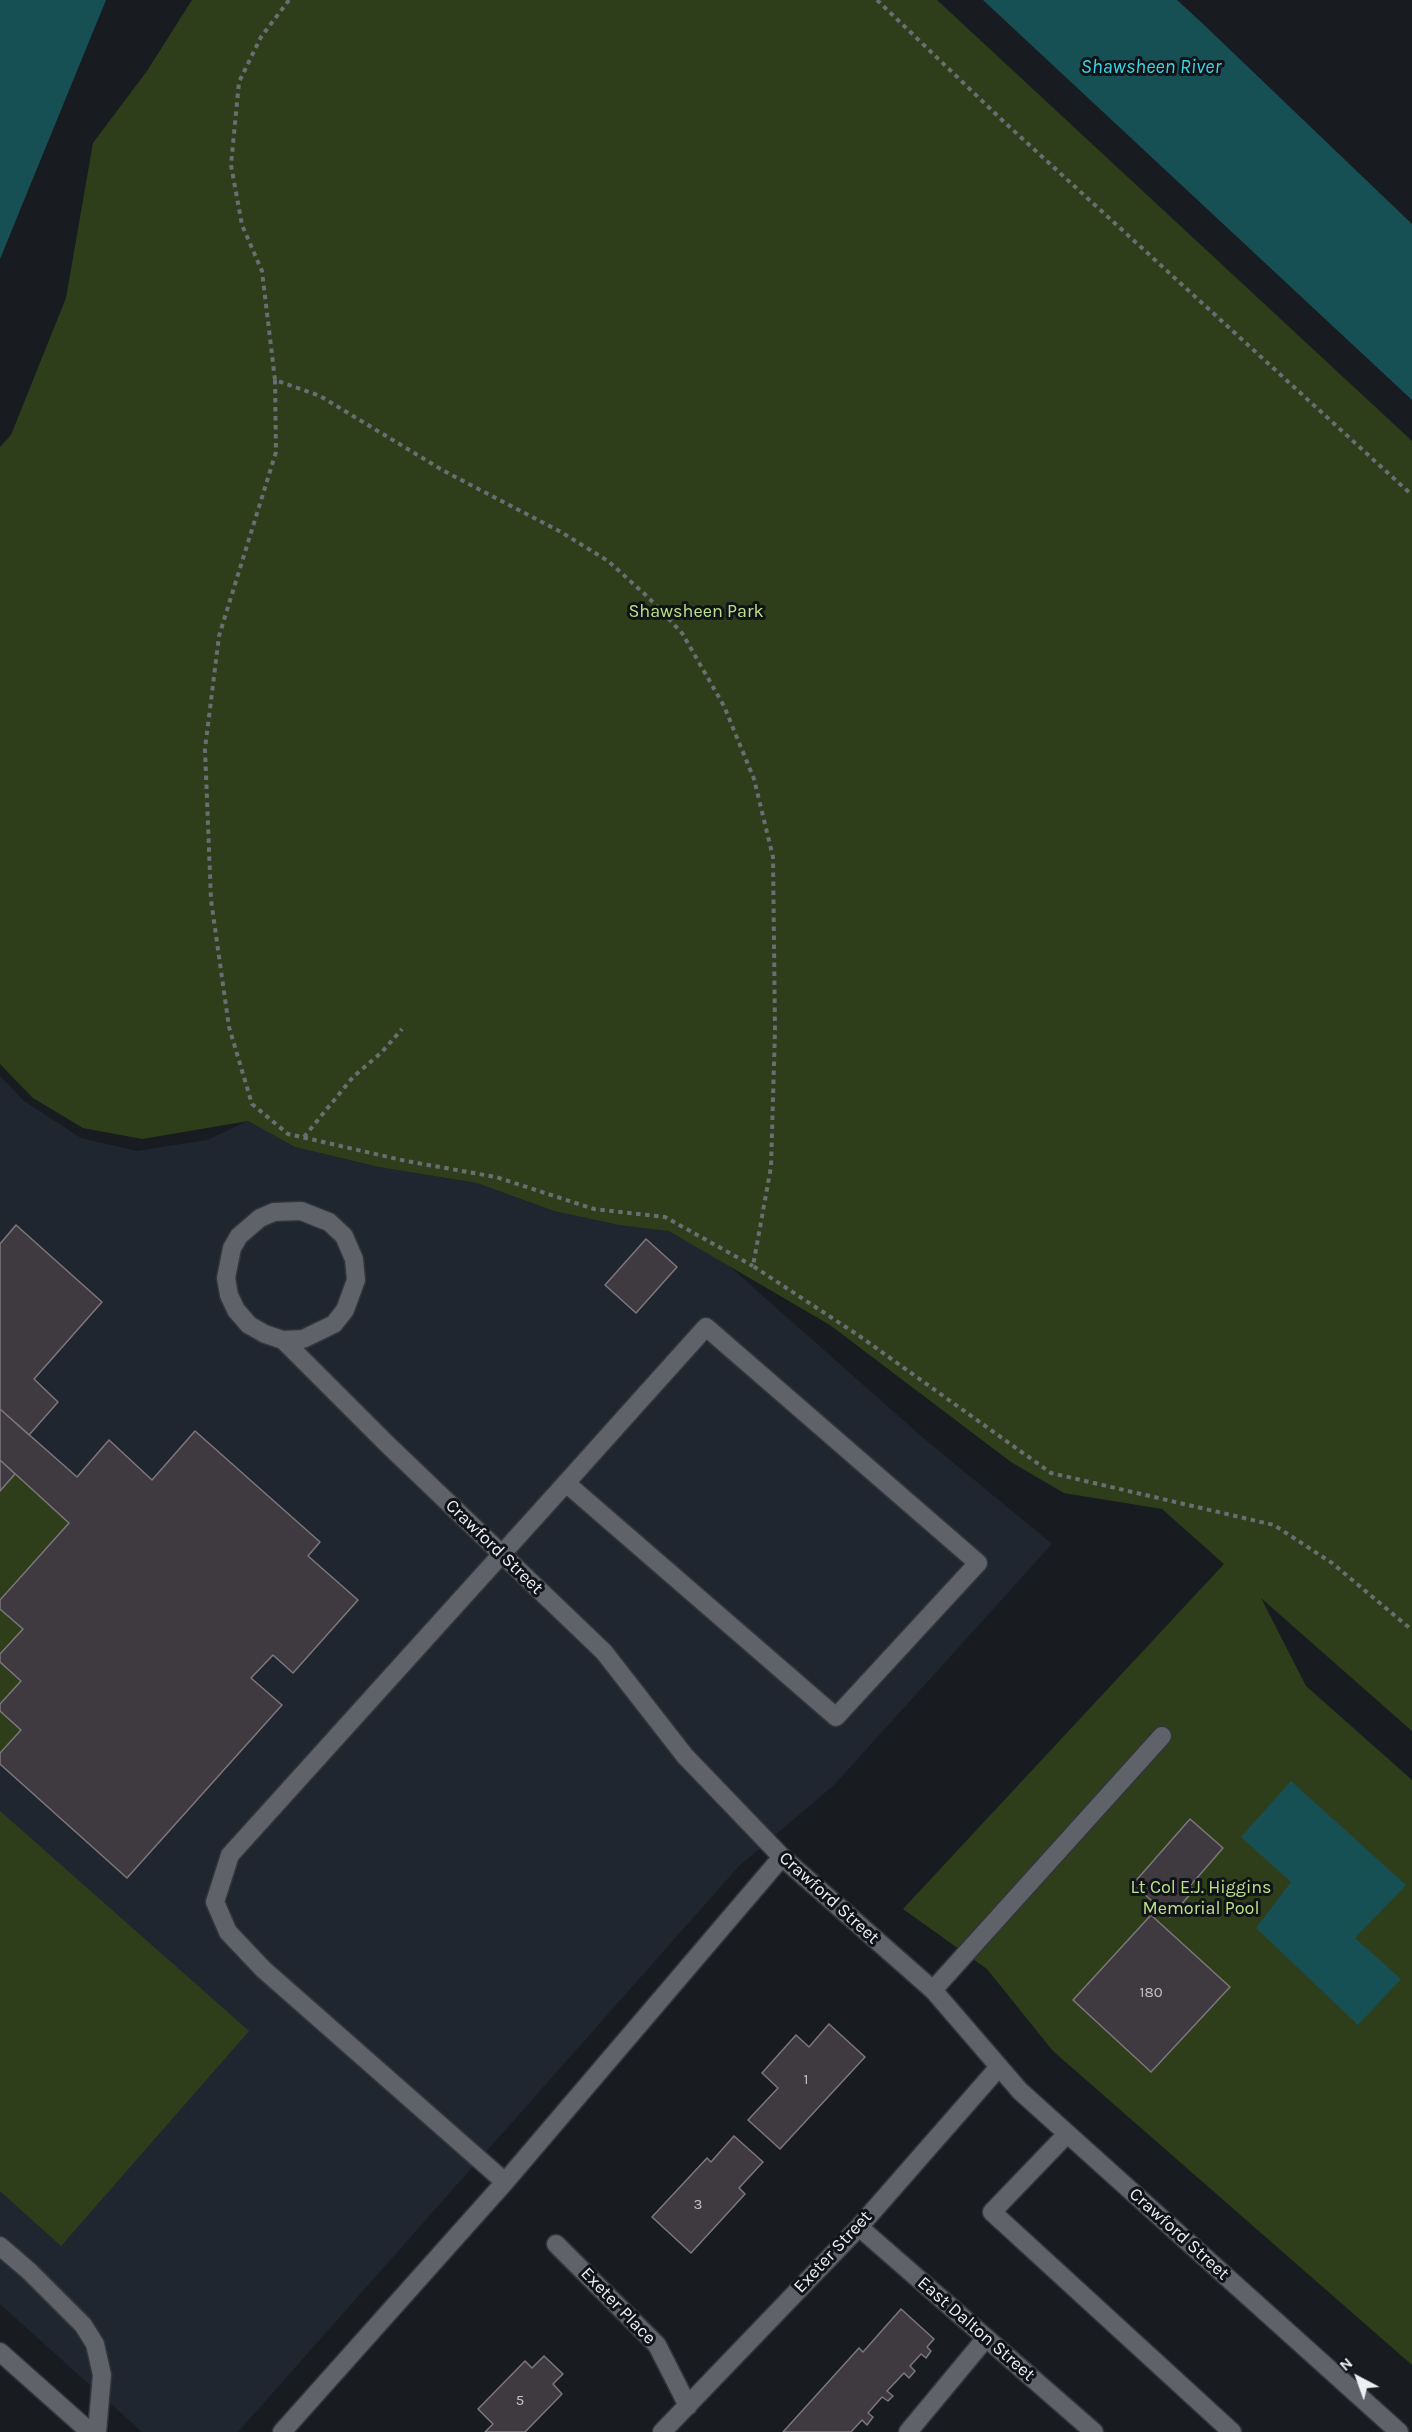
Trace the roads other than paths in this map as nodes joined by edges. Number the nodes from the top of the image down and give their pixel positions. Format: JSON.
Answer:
{"nodes":[{"id":1,"x":283,"y":1340,"type":"junction"},
{"id":2,"x":566,"y":1483,"type":"junction"},
{"id":3,"x":502,"y":1554,"type":"junction"},
{"id":4,"x":1162,"y":1736,"type":"dead end"},
{"id":5,"x":782,"y":1857,"type":"junction"},
{"id":6,"x":933,"y":1990,"type":"junction"},
{"id":7,"x":999,"y":2067,"type":"junction"},
{"id":8,"x":1067,"y":2134,"type":"junction"},
{"id":9,"x":505,"y":2182,"type":"junction"},
{"id":10,"x":859,"y":2227,"type":"junction"},
{"id":11,"x":556,"y":2244,"type":"dead end"},
{"id":12,"x":0,"y":2246,"type":"edge"},
{"id":13,"x":986,"y":2338,"type":"junction"},
{"id":14,"x":0,"y":2352,"type":"edge"},
{"id":15,"x":688,"y":2406,"type":"junction"},
{"id":16,"x":90,"y":2432,"type":"edge"},
{"id":17,"x":97,"y":2432,"type":"edge"},
{"id":18,"x":282,"y":2432,"type":"edge"},
{"id":19,"x":662,"y":2432,"type":"edge"},
{"id":20,"x":908,"y":2432,"type":"edge"},
{"id":21,"x":1094,"y":2432,"type":"edge"},
{"id":22,"x":1232,"y":2432,"type":"edge"},
{"id":23,"x":1399,"y":2432,"type":"edge"}],
"edges":[{"from":1,"to":1,"type":"street","name":"Crawford Street"},
{"from":1,"to":3,"type":"street","name":"Crawford Street"},
{"from":2,"to":2,"type":"street"},
{"from":2,"to":3,"type":"street"},
{"from":3,"to":5,"type":"street","name":"Crawford Street"},
{"from":3,"to":9,"type":"street"},
{"from":4,"to":6,"type":"street"},
{"from":5,"to":6,"type":"street","name":"Crawford Street"},
{"from":5,"to":9,"type":"street"},
{"from":6,"to":7,"type":"street","name":"Crawford Street"},
{"from":7,"to":8,"type":"street","name":"Crawford Street"},
{"from":7,"to":10,"type":"street","name":"Exeter Street"},
{"from":8,"to":22,"type":"street"},
{"from":8,"to":23,"type":"street","name":"Crawford Street"},
{"from":9,"to":18,"type":"street"},
{"from":10,"to":13,"type":"street","name":"East Dalton Street"},
{"from":10,"to":15,"type":"street","name":"Exeter Street"},
{"from":11,"to":15,"type":"street","name":"Exeter Place"},
{"from":12,"to":17,"type":"street"},
{"from":13,"to":20,"type":"street"},
{"from":13,"to":21,"type":"street","name":"East Dalton Street"},
{"from":14,"to":16,"type":"street"},
{"from":15,"to":19,"type":"street","name":"Exeter Street"}]}
